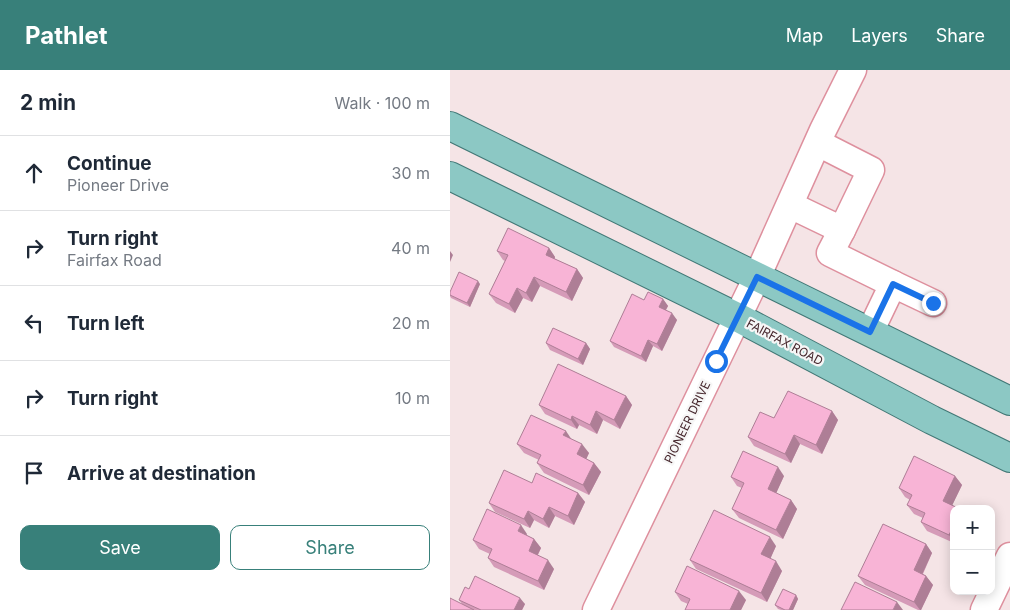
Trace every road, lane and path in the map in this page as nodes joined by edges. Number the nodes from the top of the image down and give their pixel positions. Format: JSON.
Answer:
{"nodes":[{"id":1,"x":853,"y":70,"type":"edge"},
{"id":2,"x":450,"y":126,"type":"edge"},
{"id":3,"x":818,"y":144,"type":"junction"},
{"id":4,"x":450,"y":176,"type":"edge"},
{"id":5,"x":790,"y":204,"type":"junction"},
{"id":6,"x":842,"y":230,"type":"junction"},
{"id":7,"x":757,"y":277,"type":"junction"},
{"id":8,"x":893,"y":284,"type":"junction"},
{"id":9,"x":933,"y":303,"type":"dead end"},
{"id":10,"x":737,"y":317,"type":"junction"},
{"id":11,"x":870,"y":332,"type":"junction"},
{"id":12,"x":1010,"y":401,"type":"edge"},
{"id":13,"x":1010,"y":458,"type":"edge"},
{"id":14,"x":1010,"y":556,"type":"edge"},
{"id":15,"x":596,"y":610,"type":"edge"},
{"id":16,"x":984,"y":610,"type":"edge"}],
"edges":[{"from":1,"to":3,"type":"street","name":"PIONEER DRIVE"},
{"from":2,"to":7,"type":"main road"},
{"from":3,"to":5,"type":"street","name":"PIONEER DRIVE"},
{"from":3,"to":6,"type":"street"},
{"from":4,"to":10,"type":"main road","name":"FAIRFAX ROAD"},
{"from":5,"to":6,"type":"street"},
{"from":5,"to":7,"type":"street","name":"PIONEER DRIVE"},
{"from":6,"to":8,"type":"street"},
{"from":7,"to":10,"type":"street","name":"PIONEER DRIVE"},
{"from":7,"to":11,"type":"main road"},
{"from":8,"to":9,"type":"street"},
{"from":8,"to":11,"type":"street"},
{"from":10,"to":13,"type":"main road","name":"FAIRFAX ROAD"},
{"from":10,"to":15,"type":"street","name":"PIONEER DRIVE"},
{"from":11,"to":12,"type":"main road"},
{"from":14,"to":16,"type":"street"}]}
